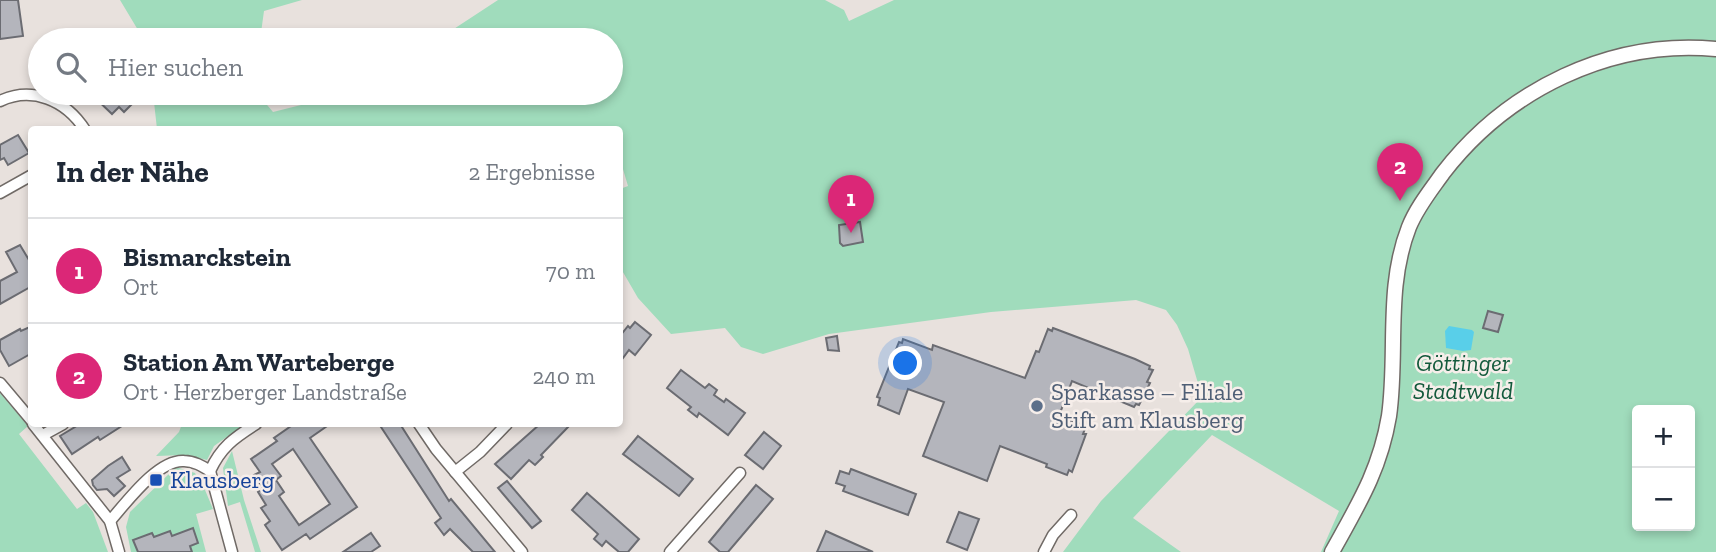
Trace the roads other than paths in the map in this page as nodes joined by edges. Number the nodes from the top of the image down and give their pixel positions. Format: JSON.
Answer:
{"nodes":[{"id":1,"x":1716,"y":49,"type":"edge"},
{"id":2,"x":28,"y":95,"type":"edge"},
{"id":3,"x":0,"y":101,"type":"edge"},
{"id":4,"x":60,"y":105,"type":"edge"},
{"id":5,"x":82,"y":126,"type":"edge"},
{"id":6,"x":28,"y":177,"type":"edge"},
{"id":7,"x":0,"y":193,"type":"edge"},
{"id":8,"x":0,"y":383,"type":"edge"},
{"id":9,"x":28,"y":417,"type":"edge"},
{"id":10,"x":36,"y":427,"type":"edge"},
{"id":11,"x":58,"y":427,"type":"edge"},
{"id":12,"x":251,"y":427,"type":"edge"},
{"id":13,"x":421,"y":427,"type":"edge"},
{"id":14,"x":504,"y":427,"type":"edge"},
{"id":15,"x":43,"y":435,"type":"junction"},
{"id":16,"x":210,"y":471,"type":"junction"},
{"id":17,"x":455,"y":472,"type":"junction"},
{"id":18,"x":740,"y":473,"type":"dead end"},
{"id":19,"x":1071,"y":516,"type":"dead end"},
{"id":20,"x":110,"y":521,"type":"junction"},
{"id":21,"x":118,"y":552,"type":"edge"},
{"id":22,"x":232,"y":552,"type":"edge"},
{"id":23,"x":522,"y":552,"type":"edge"},
{"id":24,"x":670,"y":552,"type":"edge"},
{"id":25,"x":1044,"y":552,"type":"edge"},
{"id":26,"x":1332,"y":552,"type":"edge"}],
"edges":[{"from":1,"to":26,"type":"street"},
{"from":2,"to":3,"type":"street"},
{"from":4,"to":5,"type":"street"},
{"from":6,"to":7,"type":"street"},
{"from":8,"to":9,"type":"street"},
{"from":10,"to":15,"type":"street"},
{"from":11,"to":15,"type":"street"},
{"from":12,"to":16,"type":"street"},
{"from":13,"to":17,"type":"street"},
{"from":14,"to":17,"type":"street"},
{"from":15,"to":20,"type":"street"},
{"from":16,"to":20,"type":"street"},
{"from":16,"to":22,"type":"street"},
{"from":17,"to":23,"type":"street"},
{"from":18,"to":24,"type":"street"},
{"from":19,"to":25,"type":"street"},
{"from":20,"to":21,"type":"street"}]}
